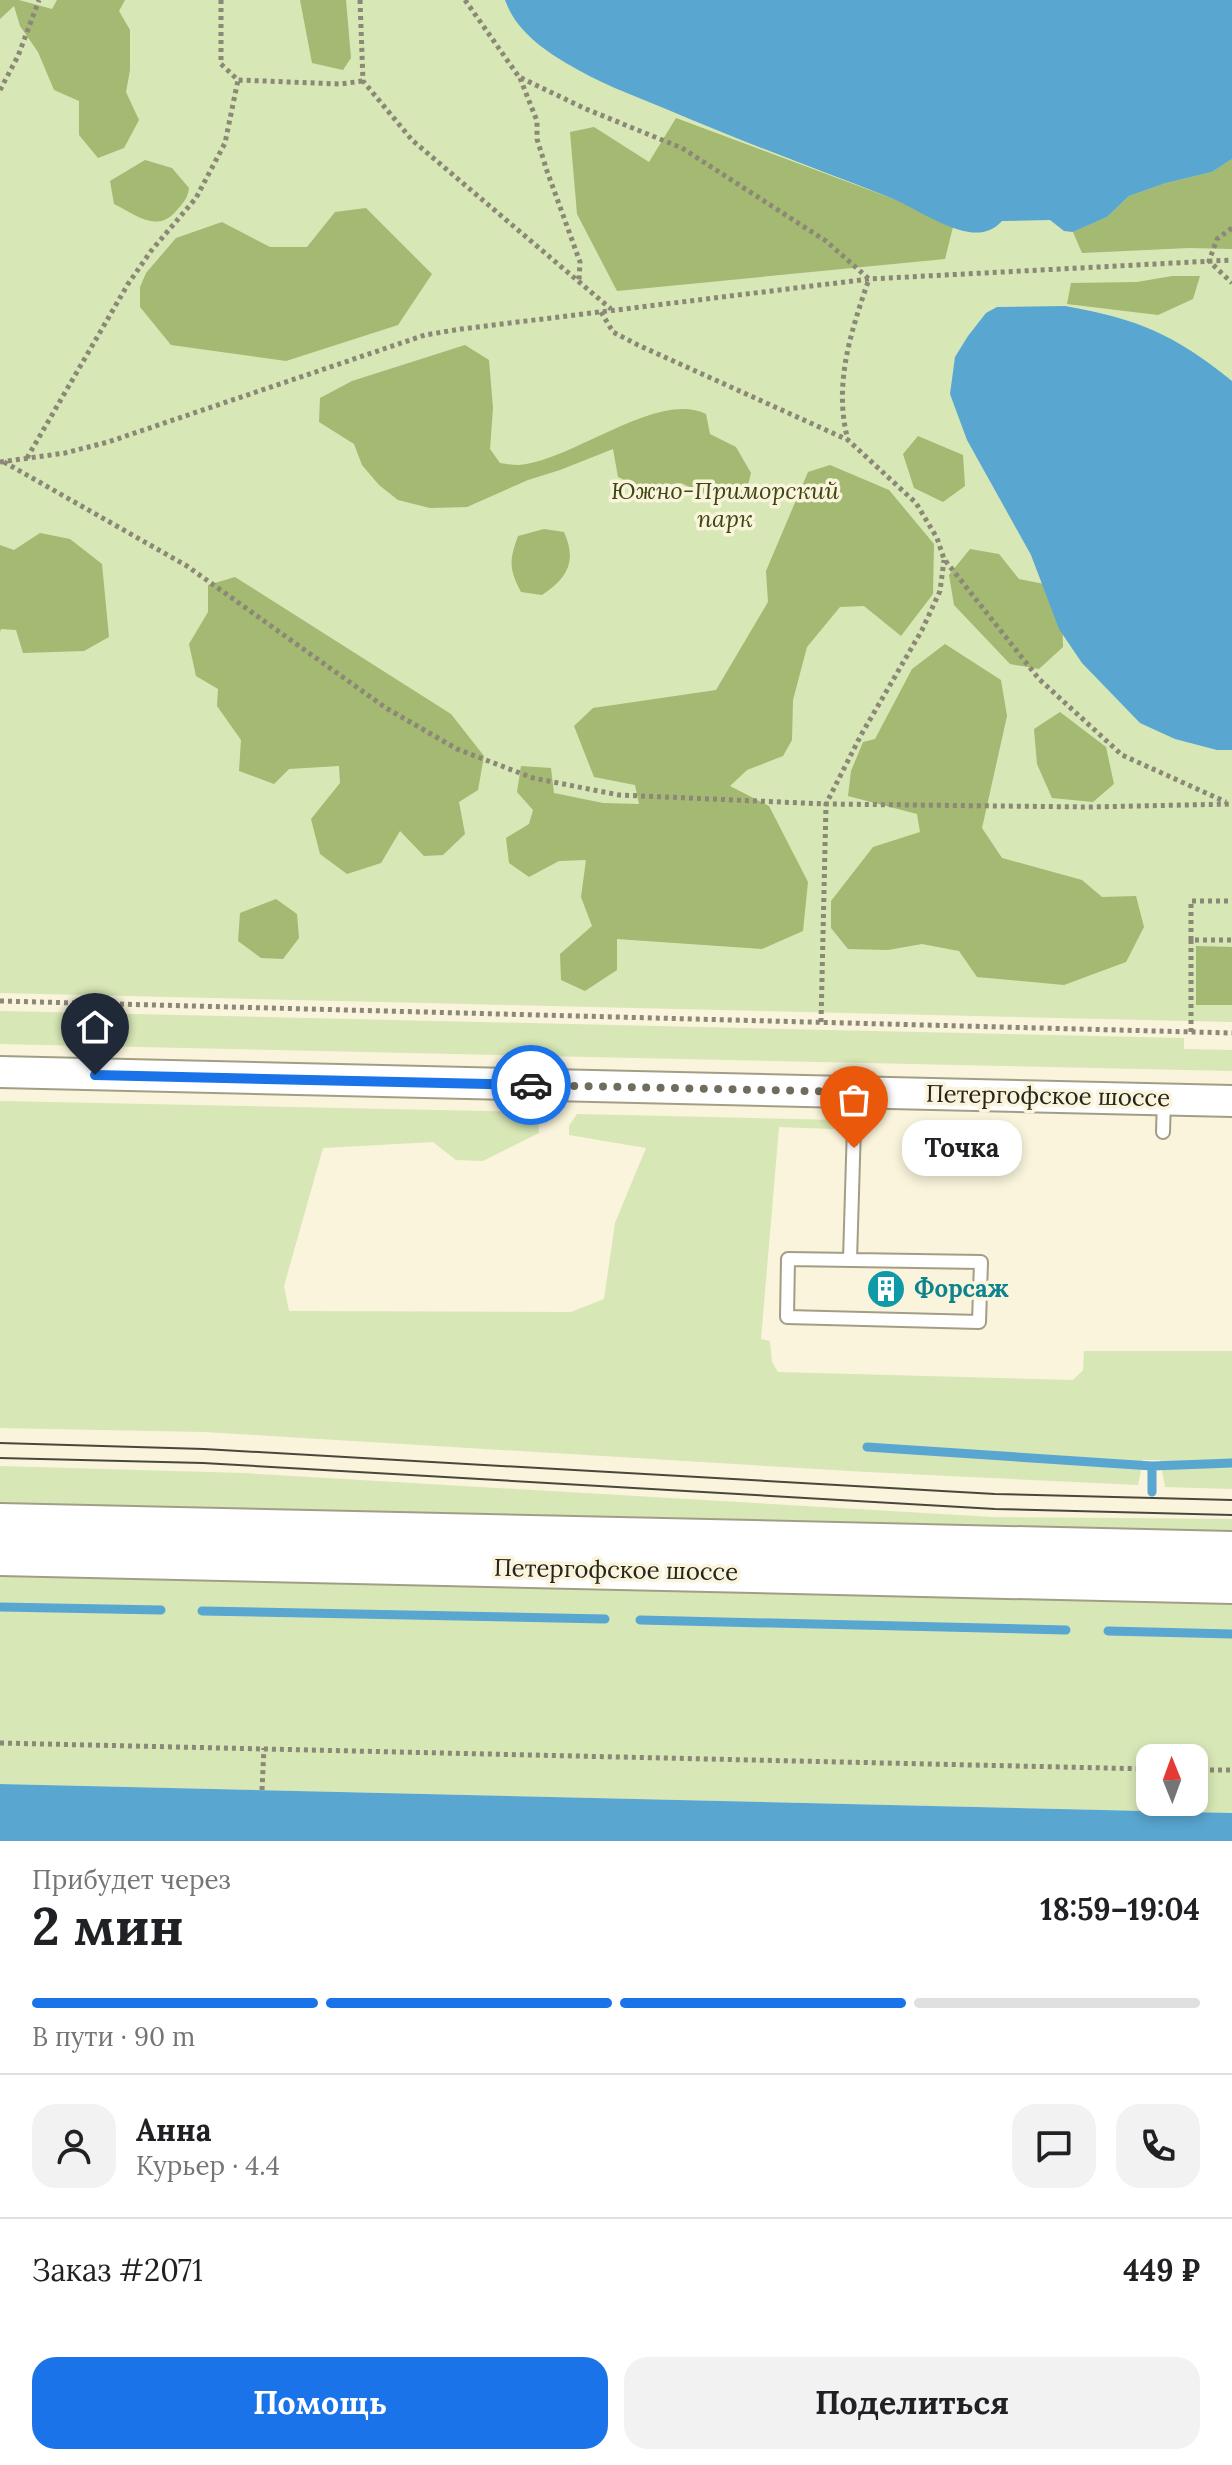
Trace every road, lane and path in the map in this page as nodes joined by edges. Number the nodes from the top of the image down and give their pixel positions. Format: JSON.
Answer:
{"nodes":[{"id":1,"x":39,"y":0,"type":"edge"},
{"id":2,"x":221,"y":0,"type":"edge"},
{"id":3,"x":360,"y":0,"type":"edge"},
{"id":4,"x":465,"y":0,"type":"edge"},
{"id":5,"x":519,"y":77,"type":"junction"},
{"id":6,"x":238,"y":80,"type":"junction"},
{"id":7,"x":363,"y":81,"type":"junction"},
{"id":8,"x":0,"y":90,"type":"edge"},
{"id":9,"x":1232,"y":228,"type":"edge"},
{"id":10,"x":1232,"y":260,"type":"edge"},
{"id":11,"x":1209,"y":261,"type":"junction"},
{"id":12,"x":869,"y":279,"type":"junction"},
{"id":13,"x":579,"y":282,"type":"junction"},
{"id":14,"x":1232,"y":283,"type":"edge"},
{"id":15,"x":612,"y":310,"type":"junction"},
{"id":16,"x":600,"y":311,"type":"junction"},
{"id":17,"x":848,"y":440,"type":"junction"},
{"id":18,"x":27,"y":458,"type":"junction"},
{"id":19,"x":2,"y":462,"type":"edge"},
{"id":20,"x":944,"y":559,"type":"junction"},
{"id":21,"x":826,"y":804,"type":"junction"},
{"id":22,"x":1231,"y":804,"type":"edge"},
{"id":23,"x":1232,"y":901,"type":"edge"},
{"id":24,"x":1191,"y":940,"type":"junction"},
{"id":25,"x":1232,"y":940,"type":"edge"},
{"id":26,"x":0,"y":1001,"type":"edge"},
{"id":27,"x":821,"y":1022,"type":"junction"},
{"id":28,"x":1191,"y":1032,"type":"junction"},
{"id":29,"x":1232,"y":1033,"type":"edge"},
{"id":30,"x":0,"y":1072,"type":"edge"},
{"id":31,"x":855,"y":1092,"type":"junction"},
{"id":32,"x":1164,"y":1099,"type":"junction"},
{"id":33,"x":1232,"y":1101,"type":"edge"},
{"id":34,"x":1163,"y":1132,"type":"dead end"},
{"id":35,"x":850,"y":1260,"type":"junction"},
{"id":36,"x":0,"y":1523,"type":"edge"},
{"id":37,"x":1232,"y":1551,"type":"edge"},
{"id":38,"x":0,"y":1556,"type":"edge"},
{"id":39,"x":1232,"y":1584,"type":"edge"},
{"id":40,"x":0,"y":1743,"type":"edge"},
{"id":41,"x":264,"y":1748,"type":"junction"},
{"id":42,"x":1136,"y":1769,"type":"edge"},
{"id":43,"x":1208,"y":1770,"type":"edge"},
{"id":44,"x":1232,"y":1770,"type":"edge"},
{"id":45,"x":262,"y":1790,"type":"dead end"}],
"edges":[{"from":1,"to":8,"type":"path"},
{"from":2,"to":6,"type":"path"},
{"from":3,"to":7,"type":"path"},
{"from":4,"to":5,"type":"path"},
{"from":5,"to":12,"type":"path"},
{"from":5,"to":13,"type":"path"},
{"from":6,"to":7,"type":"path"},
{"from":6,"to":18,"type":"path"},
{"from":7,"to":13,"type":"path"},
{"from":9,"to":11,"type":"path"},
{"from":10,"to":11,"type":"path"},
{"from":11,"to":12,"type":"path"},
{"from":11,"to":14,"type":"path"},
{"from":12,"to":15,"type":"path"},
{"from":12,"to":17,"type":"path"},
{"from":13,"to":15,"type":"path"},
{"from":15,"to":16,"type":"path"},
{"from":16,"to":17,"type":"path"},
{"from":16,"to":18,"type":"path"},
{"from":17,"to":20,"type":"path"},
{"from":18,"to":19,"type":"path"},
{"from":19,"to":21,"type":"path"},
{"from":20,"to":21,"type":"path"},
{"from":20,"to":22,"type":"path"},
{"from":21,"to":22,"type":"path"},
{"from":21,"to":27,"type":"path"},
{"from":23,"to":24,"type":"path"},
{"from":24,"to":25,"type":"path"},
{"from":24,"to":28,"type":"path"},
{"from":26,"to":27,"type":"path"},
{"from":27,"to":28,"type":"path"},
{"from":28,"to":29,"type":"path"},
{"from":30,"to":31,"type":"street","name":"Петергофское шоссе"},
{"from":31,"to":32,"type":"street","name":"Петергофское шоссе"},
{"from":31,"to":35,"type":"lane"},
{"from":32,"to":33,"type":"street","name":"Петергофское шоссе"},
{"from":32,"to":34,"type":"lane"},
{"from":35,"to":35,"type":"lane"},
{"from":36,"to":37,"type":"main road","name":"Петергофское шоссе"},
{"from":38,"to":39,"type":"main road","name":"Петергофское шоссе"},
{"from":40,"to":41,"type":"path"},
{"from":41,"to":42,"type":"path"},
{"from":41,"to":45,"type":"path"},
{"from":43,"to":44,"type":"path"}]}
